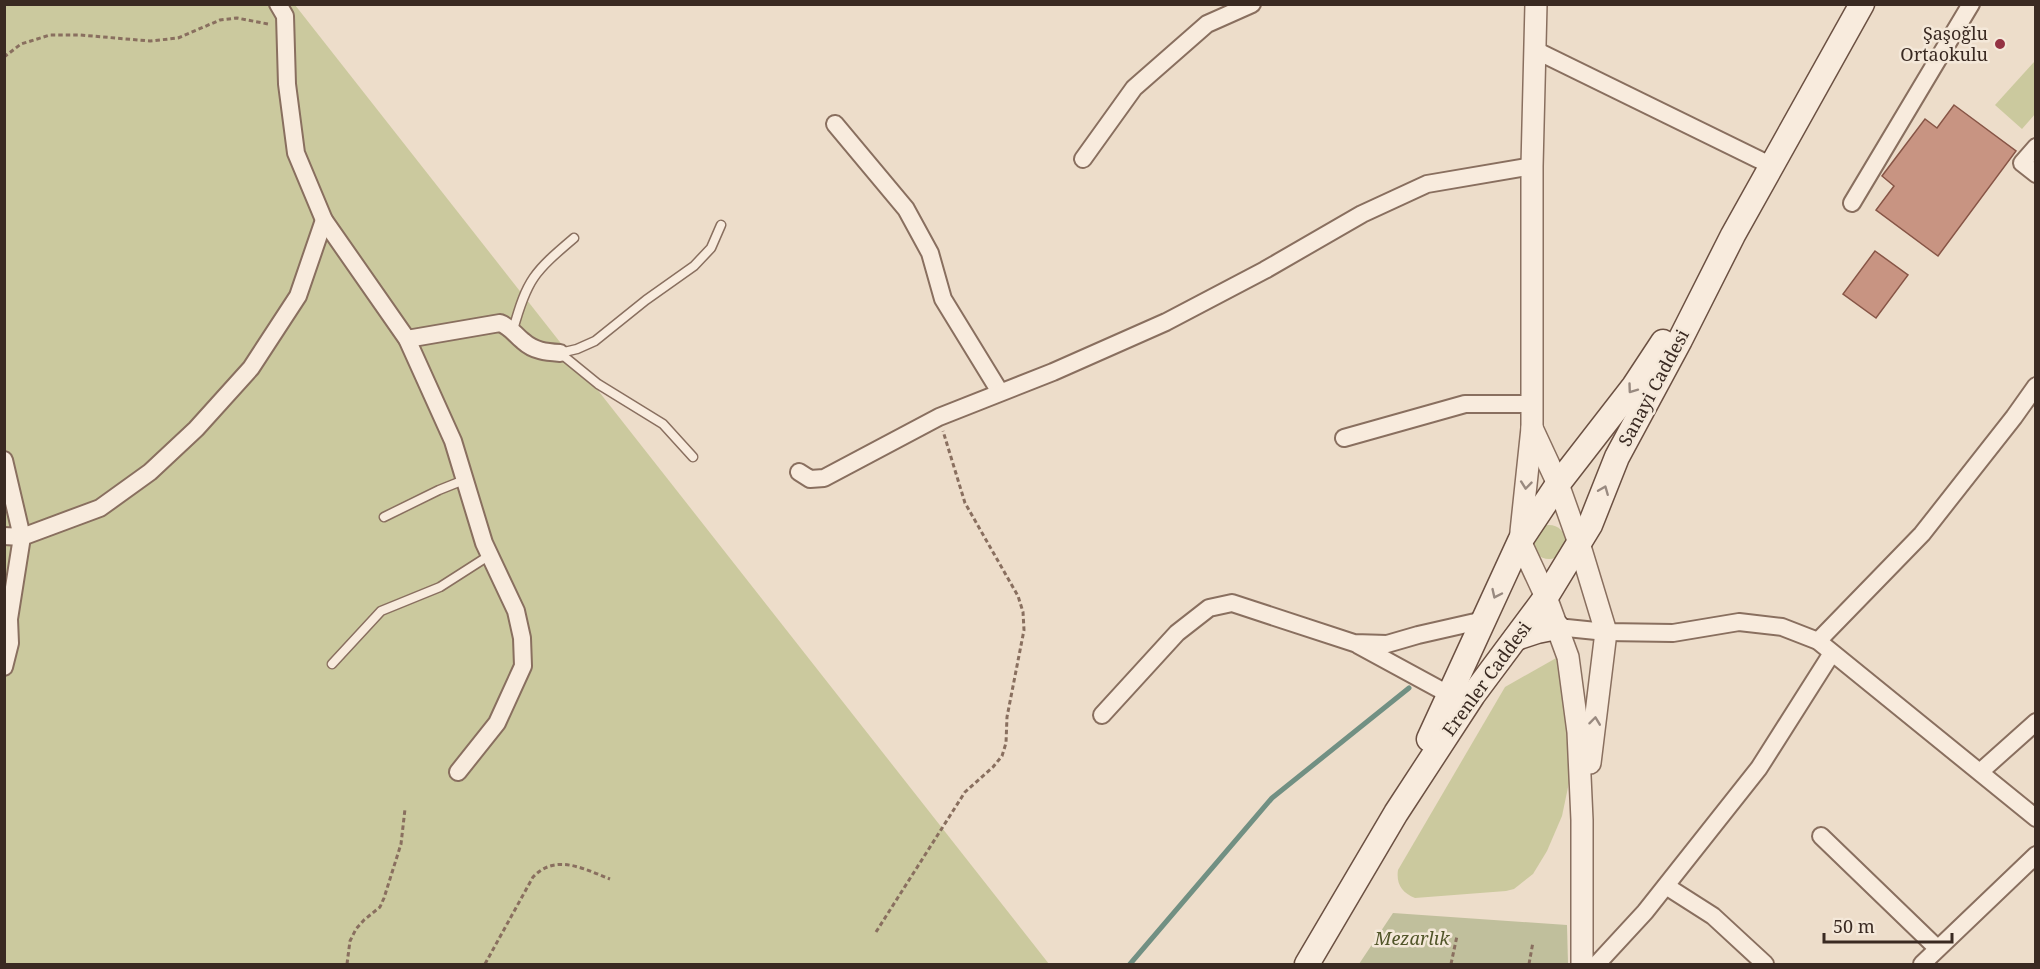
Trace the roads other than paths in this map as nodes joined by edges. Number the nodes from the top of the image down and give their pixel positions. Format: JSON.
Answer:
{"nodes":[{"id":1,"x":278,"y":4,"type":"edge"},
{"id":2,"x":1252,"y":4,"type":"edge"},
{"id":3,"x":1536,"y":4,"type":"edge"},
{"id":4,"x":1862,"y":4,"type":"edge"},
{"id":5,"x":1971,"y":4,"type":"edge"},
{"id":6,"x":1535,"y":50,"type":"junction"},
{"id":7,"x":835,"y":124,"type":"dead end"},
{"id":8,"x":2036,"y":147,"type":"edge"},
{"id":9,"x":1083,"y":159,"type":"dead end"},
{"id":10,"x":1532,"y":166,"type":"junction"},
{"id":11,"x":1772,"y":166,"type":"junction"},
{"id":12,"x":2036,"y":174,"type":"edge"},
{"id":13,"x":1852,"y":203,"type":"dead end"},
{"id":14,"x":324,"y":220,"type":"junction"},
{"id":15,"x":721,"y":225,"type":"dead end"},
{"id":16,"x":1733,"y":235,"type":"junction"},
{"id":17,"x":574,"y":238,"type":"dead end"},
{"id":18,"x":513,"y":330,"type":"junction"},
{"id":19,"x":407,"y":339,"type":"junction"},
{"id":20,"x":560,"y":353,"type":"junction"},
{"id":21,"x":2036,"y":386,"type":"edge"},
{"id":22,"x":1000,"y":392,"type":"junction"},
{"id":23,"x":1532,"y":404,"type":"junction"},
{"id":24,"x":1532,"y":429,"type":"junction"},
{"id":25,"x":1344,"y":438,"type":"dead end"},
{"id":26,"x":693,"y":457,"type":"dead end"},
{"id":27,"x":4,"y":460,"type":"edge"},
{"id":28,"x":799,"y":472,"type":"dead end"},
{"id":29,"x":464,"y":480,"type":"junction"},
{"id":30,"x":1558,"y":484,"type":"junction"},
{"id":31,"x":384,"y":517,"type":"dead end"},
{"id":32,"x":4,"y":536,"type":"edge"},
{"id":33,"x":22,"y":537,"type":"junction"},
{"id":34,"x":1520,"y":541,"type":"junction"},
{"id":35,"x":1579,"y":543,"type":"junction"},
{"id":36,"x":490,"y":555,"type":"junction"},
{"id":37,"x":1546,"y":597,"type":"junction"},
{"id":38,"x":1484,"y":620,"type":"junction"},
{"id":39,"x":1557,"y":627,"type":"junction"},
{"id":40,"x":1606,"y":632,"type":"junction"},
{"id":41,"x":1515,"y":638,"type":"junction"},
{"id":42,"x":1818,"y":641,"type":"junction"},
{"id":43,"x":1354,"y":643,"type":"junction"},
{"id":44,"x":1832,"y":653,"type":"junction"},
{"id":45,"x":332,"y":664,"type":"dead end"},
{"id":46,"x":4,"y":667,"type":"edge"},
{"id":47,"x":1450,"y":695,"type":"junction"},
{"id":48,"x":1102,"y":715,"type":"dead end"},
{"id":49,"x":2036,"y":722,"type":"edge"},
{"id":50,"x":458,"y":772,"type":"dead end"},
{"id":51,"x":1980,"y":772,"type":"junction"},
{"id":52,"x":1395,"y":815,"type":"junction"},
{"id":53,"x":2036,"y":818,"type":"edge"},
{"id":54,"x":1582,"y":820,"type":"junction"},
{"id":55,"x":1821,"y":836,"type":"dead end"},
{"id":56,"x":2036,"y":855,"type":"edge"},
{"id":57,"x":1666,"y":886,"type":"junction"},
{"id":58,"x":1937,"y":948,"type":"junction"},
{"id":59,"x":1307,"y":964,"type":"edge"},
{"id":60,"x":1582,"y":964,"type":"edge"},
{"id":61,"x":1598,"y":964,"type":"edge"},
{"id":62,"x":1765,"y":964,"type":"edge"},
{"id":63,"x":1922,"y":964,"type":"edge"}],
"edges":[{"from":1,"to":14,"type":"street"},
{"from":2,"to":9,"type":"street"},
{"from":3,"to":6,"type":"street"},
{"from":4,"to":11,"type":"main road","name":"Sanayi Caddesi"},
{"from":5,"to":13,"type":"street"},
{"from":6,"to":10,"type":"street"},
{"from":6,"to":11,"type":"street"},
{"from":7,"to":22,"type":"street"},
{"from":8,"to":12,"type":"street"},
{"from":10,"to":22,"type":"street"},
{"from":10,"to":23,"type":"street"},
{"from":11,"to":16,"type":"main road","name":"Sanayi Caddesi"},
{"from":14,"to":19,"type":"street"},
{"from":14,"to":33,"type":"street"},
{"from":15,"to":20,"type":"lane"},
{"from":16,"to":30,"type":"main road","name":"Sanayi Caddesi","one_way":true},
{"from":35,"to":16,"type":"main road","name":"Sanayi Caddesi","one_way":true},
{"from":17,"to":18,"type":"lane"},
{"from":18,"to":19,"type":"street"},
{"from":18,"to":20,"type":"street"},
{"from":19,"to":29,"type":"street"},
{"from":20,"to":26,"type":"lane"},
{"from":21,"to":42,"type":"street"},
{"from":22,"to":28,"type":"street"},
{"from":23,"to":24,"type":"street"},
{"from":23,"to":25,"type":"street"},
{"from":24,"to":30,"type":"street"},
{"from":24,"to":34,"type":"street","one_way":true},
{"from":27,"to":33,"type":"street"},
{"from":29,"to":31,"type":"lane"},
{"from":29,"to":36,"type":"street"},
{"from":30,"to":34,"type":"main road","name":"Sanayi Caddesi"},
{"from":30,"to":35,"type":"street"},
{"from":32,"to":33,"type":"street"},
{"from":33,"to":46,"type":"street"},
{"from":34,"to":37,"type":"street"},
{"from":34,"to":38,"type":"main road","name":"Erenler Caddesi","one_way":true},
{"from":35,"to":37,"type":"main road","name":"Erenler Caddesi"},
{"from":35,"to":40,"type":"street"},
{"from":36,"to":45,"type":"lane"},
{"from":36,"to":50,"type":"street"},
{"from":37,"to":39,"type":"street"},
{"from":37,"to":41,"type":"main road","name":"Erenler Caddesi"},
{"from":38,"to":43,"type":"street"},
{"from":38,"to":47,"type":"main road","name":"Erenler Caddesi"},
{"from":39,"to":40,"type":"street"},
{"from":39,"to":41,"type":"main road"},
{"from":39,"to":54,"type":"street"},
{"from":40,"to":42,"type":"street"},
{"from":54,"to":40,"type":"street","one_way":true},
{"from":41,"to":52,"type":"main road","name":"Erenler Caddesi"},
{"from":42,"to":44,"type":"street"},
{"from":43,"to":47,"type":"street"},
{"from":43,"to":48,"type":"street"},
{"from":44,"to":51,"type":"street"},
{"from":44,"to":57,"type":"street"},
{"from":47,"to":52,"type":"main road","name":"Erenler Caddesi"},
{"from":49,"to":51,"type":"street"},
{"from":51,"to":53,"type":"street"},
{"from":52,"to":59,"type":"main road","name":"Erenler Caddesi"},
{"from":54,"to":60,"type":"street"},
{"from":55,"to":58,"type":"street"},
{"from":56,"to":58,"type":"street"},
{"from":57,"to":61,"type":"street"},
{"from":57,"to":62,"type":"street"},
{"from":58,"to":63,"type":"street"}]}
